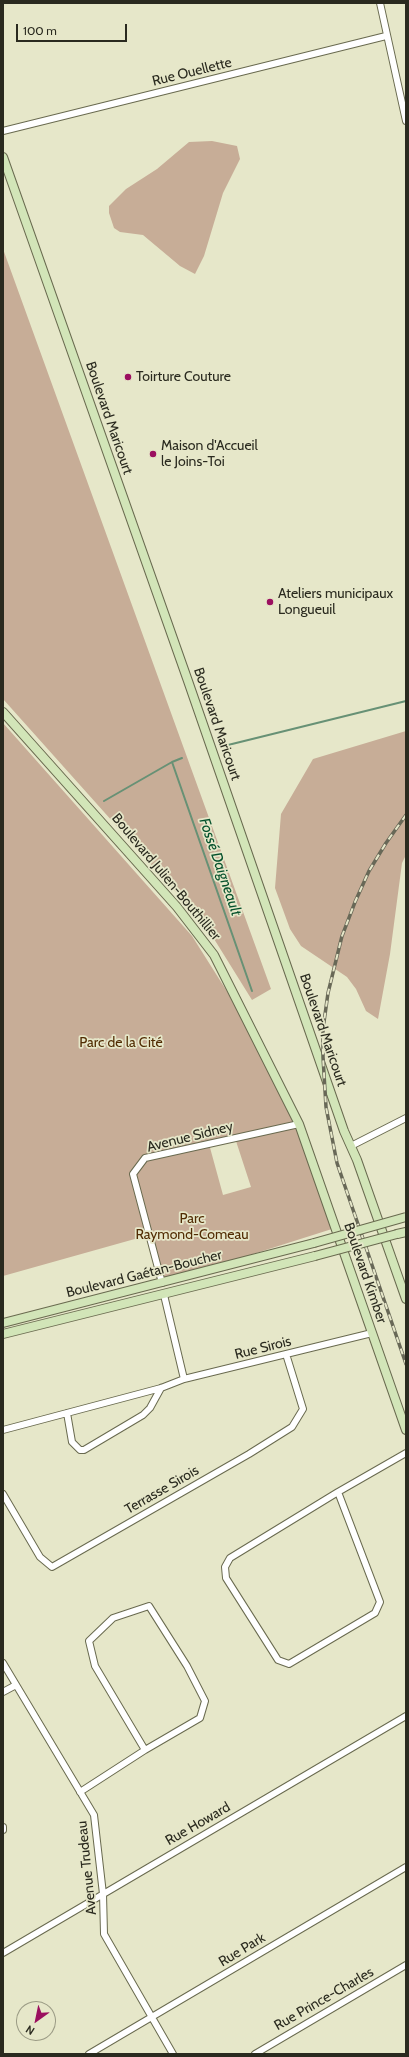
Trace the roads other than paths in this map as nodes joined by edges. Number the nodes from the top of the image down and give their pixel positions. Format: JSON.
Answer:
{"nodes":[{"id":1,"x":380,"y":3,"type":"edge"},
{"id":2,"x":386,"y":36,"type":"junction"},
{"id":3,"x":404,"y":106,"type":"edge"},
{"id":4,"x":406,"y":120,"type":"edge"},
{"id":5,"x":3,"y":131,"type":"edge"},
{"id":6,"x":3,"y":157,"type":"edge"},
{"id":7,"x":3,"y":712,"type":"edge"},
{"id":8,"x":406,"y":1118,"type":"edge"},
{"id":9,"x":299,"y":1124,"type":"junction"},
{"id":10,"x":351,"y":1146,"type":"junction"},
{"id":11,"x":406,"y":1217,"type":"edge"},
{"id":12,"x":406,"y":1232,"type":"edge"},
{"id":13,"x":162,"y":1283,"type":"junction"},
{"id":14,"x":164,"y":1295,"type":"junction"},
{"id":15,"x":406,"y":1299,"type":"edge"},
{"id":16,"x":3,"y":1323,"type":"edge"},
{"id":17,"x":372,"y":1333,"type":"junction"},
{"id":18,"x":3,"y":1334,"type":"edge"},
{"id":19,"x":286,"y":1354,"type":"junction"},
{"id":20,"x":184,"y":1379,"type":"junction"},
{"id":21,"x":161,"y":1388,"type":"junction"},
{"id":22,"x":67,"y":1413,"type":"junction"},
{"id":23,"x":3,"y":1430,"type":"edge"},
{"id":24,"x":406,"y":1430,"type":"edge"},
{"id":25,"x":406,"y":1453,"type":"edge"},
{"id":26,"x":338,"y":1492,"type":"junction"},
{"id":27,"x":3,"y":1494,"type":"edge"},
{"id":28,"x":3,"y":1663,"type":"edge"},
{"id":29,"x":16,"y":1685,"type":"junction"},
{"id":30,"x":3,"y":1692,"type":"edge"},
{"id":31,"x":406,"y":1716,"type":"edge"},
{"id":32,"x":145,"y":1750,"type":"junction"},
{"id":33,"x":80,"y":1792,"type":"junction"},
{"id":34,"x":3,"y":1827,"type":"edge"},
{"id":35,"x":3,"y":1830,"type":"edge"},
{"id":36,"x":406,"y":1867,"type":"edge"},
{"id":37,"x":103,"y":1894,"type":"junction"},
{"id":38,"x":3,"y":1953,"type":"edge"},
{"id":39,"x":406,"y":1966,"type":"edge"},
{"id":40,"x":152,"y":2018,"type":"junction"},
{"id":41,"x":89,"y":2054,"type":"edge"},
{"id":42,"x":173,"y":2054,"type":"edge"},
{"id":43,"x":255,"y":2054,"type":"edge"}],
"edges":[{"from":1,"to":2,"type":"street"},
{"from":2,"to":3,"type":"street"},
{"from":2,"to":5,"type":"street","name":"Rue Ouellette"},
{"from":3,"to":4,"type":"street"},
{"from":6,"to":10,"type":"street","name":"Boulevard Maricourt"},
{"from":7,"to":9,"type":"street","name":"Boulevard Julien-Bouthillier"},
{"from":8,"to":10,"type":"street"},
{"from":9,"to":13,"type":"street","name":"Avenue Sidney"},
{"from":9,"to":17,"type":"street","name":"Boulevard Kimber"},
{"from":10,"to":15,"type":"street","name":"Boulevard Maricourt"},
{"from":11,"to":13,"type":"street","name":"Boulevard Gaétan-Boucher","bridge":true},
{"from":12,"to":14,"type":"street","name":"Boulevard Gaétan-Boucher","bridge":true},
{"from":13,"to":16,"type":"street","name":"Boulevard Gaétan-Boucher"},
{"from":14,"to":18,"type":"street","name":"Boulevard Gaétan-Boucher"},
{"from":14,"to":20,"type":"street"},
{"from":17,"to":19,"type":"street","name":"Rue Sirois"},
{"from":17,"to":24,"type":"street","name":"Boulevard Kimber"},
{"from":19,"to":20,"type":"street","name":"Rue Sirois"},
{"from":19,"to":27,"type":"street","name":"Terrasse Sirois"},
{"from":20,"to":21,"type":"street","name":"Rue Sirois"},
{"from":21,"to":22,"type":"street","name":"Rue Sirois"},
{"from":21,"to":22,"type":"street"},
{"from":22,"to":23,"type":"street","name":"Rue Sirois"},
{"from":25,"to":26,"type":"street"},
{"from":26,"to":26,"type":"street"},
{"from":28,"to":29,"type":"street","name":"Avenue Trudeau"},
{"from":29,"to":30,"type":"street"},
{"from":29,"to":33,"type":"street","name":"Avenue Trudeau"},
{"from":31,"to":37,"type":"street","name":"Rue Howard"},
{"from":32,"to":32,"type":"street"},
{"from":32,"to":33,"type":"street"},
{"from":33,"to":37,"type":"street","name":"Avenue Trudeau"},
{"from":34,"to":35,"type":"street"},
{"from":36,"to":40,"type":"street","name":"Rue Park"},
{"from":37,"to":38,"type":"street","name":"Rue Howard"},
{"from":37,"to":40,"type":"street","name":"Avenue Trudeau"},
{"from":39,"to":43,"type":"street","name":"Rue Prince-Charles"},
{"from":40,"to":41,"type":"street","name":"Rue Park"},
{"from":40,"to":42,"type":"street","name":"Avenue Trudeau"}]}
